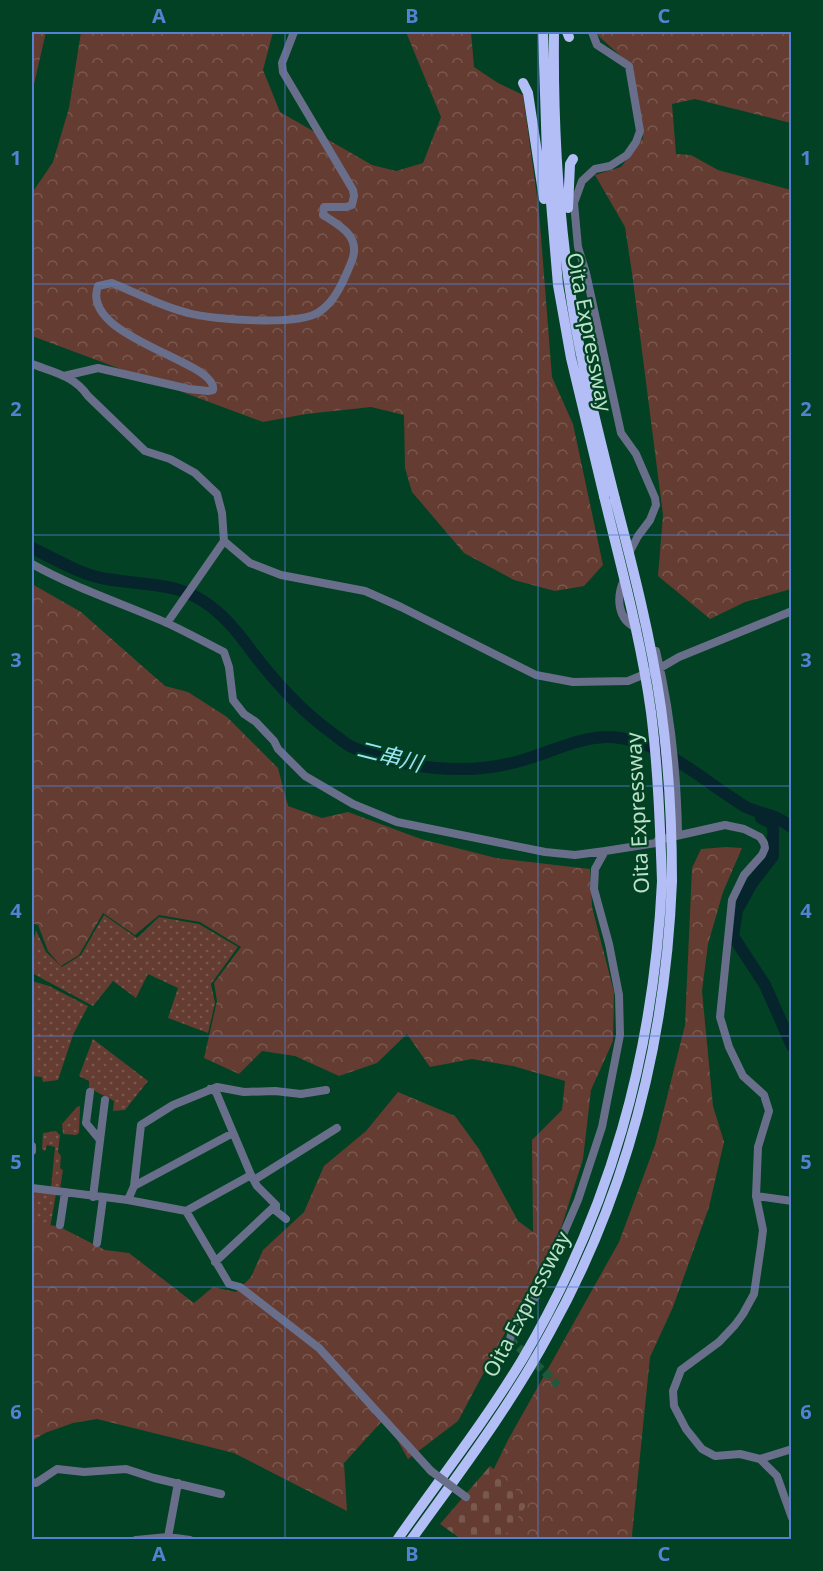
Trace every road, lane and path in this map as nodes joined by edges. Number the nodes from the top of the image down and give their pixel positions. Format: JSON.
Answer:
{"nodes":[{"id":1,"x":294,"y":32,"type":"edge"},
{"id":2,"x":543,"y":32,"type":"edge"},
{"id":3,"x":554,"y":32,"type":"edge"},
{"id":4,"x":592,"y":32,"type":"edge"},
{"id":5,"x":523,"y":83,"type":"dead end"},
{"id":6,"x":573,"y":159,"type":"dead end"},
{"id":7,"x":555,"y":261,"type":"junction"},
{"id":8,"x":572,"y":306,"type":"junction"},
{"id":9,"x":32,"y":364,"type":"edge"},
{"id":10,"x":64,"y":376,"type":"junction"},
{"id":11,"x":610,"y":498,"type":"junction"},
{"id":12,"x":224,"y":541,"type":"junction"},
{"id":13,"x":32,"y":564,"type":"edge"},
{"id":14,"x":792,"y":610,"type":"edge"},
{"id":15,"x":167,"y":623,"type":"junction"},
{"id":16,"x":660,"y":668,"type":"junction"},
{"id":17,"x":678,"y":834,"type":"junction"},
{"id":18,"x":605,"y":851,"type":"junction"},
{"id":19,"x":210,"y":1089,"type":"junction"},
{"id":20,"x":327,"y":1089,"type":"dead end"},
{"id":21,"x":90,"y":1092,"type":"dead end"},
{"id":22,"x":105,"y":1100,"type":"dead end"},
{"id":23,"x":337,"y":1128,"type":"dead end"},
{"id":24,"x":233,"y":1133,"type":"junction"},
{"id":25,"x":100,"y":1140,"type":"junction"},
{"id":26,"x":32,"y":1146,"type":"edge"},
{"id":27,"x":32,"y":1151,"type":"edge"},
{"id":28,"x":252,"y":1178,"type":"junction"},
{"id":29,"x":134,"y":1186,"type":"junction"},
{"id":30,"x":32,"y":1188,"type":"edge"},
{"id":31,"x":65,"y":1192,"type":"junction"},
{"id":32,"x":756,"y":1196,"type":"junction"},
{"id":33,"x":93,"y":1197,"type":"junction"},
{"id":34,"x":103,"y":1198,"type":"junction"},
{"id":35,"x":128,"y":1200,"type":"junction"},
{"id":36,"x":792,"y":1201,"type":"edge"},
{"id":37,"x":276,"y":1206,"type":"junction"},
{"id":38,"x":186,"y":1211,"type":"junction"},
{"id":39,"x":286,"y":1219,"type":"dead end"},
{"id":40,"x":60,"y":1225,"type":"dead end"},
{"id":41,"x":97,"y":1244,"type":"dead end"},
{"id":42,"x":215,"y":1262,"type":"junction"},
{"id":43,"x":510,"y":1339,"type":"dead end"},
{"id":44,"x":792,"y":1449,"type":"edge"},
{"id":45,"x":760,"y":1459,"type":"junction"},
{"id":46,"x":32,"y":1482,"type":"edge"},
{"id":47,"x":178,"y":1483,"type":"junction"},
{"id":48,"x":220,"y":1494,"type":"dead end"},
{"id":49,"x":473,"y":1503,"type":"dead end"},
{"id":50,"x":792,"y":1518,"type":"edge"},
{"id":51,"x":412,"y":1533,"type":"edge"},
{"id":52,"x":168,"y":1537,"type":"junction"},
{"id":53,"x":136,"y":1539,"type":"edge"},
{"id":54,"x":190,"y":1539,"type":"edge"},
{"id":55,"x":397,"y":1539,"type":"edge"}],
"edges":[{"from":1,"to":10,"type":"street"},
{"from":2,"to":7,"type":"highway","name":"Oita Expressway"},
{"from":3,"to":8,"type":"highway","name":"Oita Expressway"},
{"from":4,"to":16,"type":"street"},
{"from":5,"to":7,"type":"highway"},
{"from":6,"to":8,"type":"highway"},
{"from":7,"to":11,"type":"highway","name":"Oita Expressway"},
{"from":8,"to":11,"type":"highway","name":"Oita Expressway"},
{"from":9,"to":10,"type":"street"},
{"from":10,"to":12,"type":"street"},
{"from":11,"to":51,"type":"highway","name":"Oita Expressway","bridge":true},
{"from":12,"to":15,"type":"street"},
{"from":12,"to":16,"type":"street"},
{"from":13,"to":15,"type":"street"},
{"from":14,"to":16,"type":"street"},
{"from":15,"to":18,"type":"street"},
{"from":16,"to":17,"type":"street"},
{"from":17,"to":18,"type":"street"},
{"from":17,"to":32,"type":"street"},
{"from":18,"to":43,"type":"street"},
{"from":19,"to":20,"type":"street"},
{"from":19,"to":24,"type":"street"},
{"from":19,"to":29,"type":"street"},
{"from":21,"to":25,"type":"street"},
{"from":22,"to":25,"type":"street"},
{"from":23,"to":28,"type":"street"},
{"from":24,"to":28,"type":"street"},
{"from":24,"to":29,"type":"street"},
{"from":25,"to":33,"type":"street"},
{"from":26,"to":27,"type":"street"},
{"from":28,"to":37,"type":"street"},
{"from":28,"to":38,"type":"street"},
{"from":29,"to":35,"type":"street"},
{"from":30,"to":31,"type":"street"},
{"from":31,"to":33,"type":"street"},
{"from":31,"to":40,"type":"street"},
{"from":32,"to":36,"type":"street"},
{"from":32,"to":45,"type":"street"},
{"from":33,"to":34,"type":"street"},
{"from":34,"to":35,"type":"street"},
{"from":34,"to":41,"type":"street"},
{"from":35,"to":38,"type":"street"},
{"from":37,"to":39,"type":"street"},
{"from":37,"to":42,"type":"street"},
{"from":38,"to":42,"type":"street"},
{"from":42,"to":49,"type":"street","bridge":true},
{"from":44,"to":45,"type":"street"},
{"from":45,"to":50,"type":"street"},
{"from":46,"to":47,"type":"street"},
{"from":47,"to":48,"type":"street"},
{"from":47,"to":52,"type":"street"},
{"from":51,"to":55,"type":"highway","name":"Oita Expressway"},
{"from":52,"to":53,"type":"street"},
{"from":52,"to":54,"type":"street"}]}
